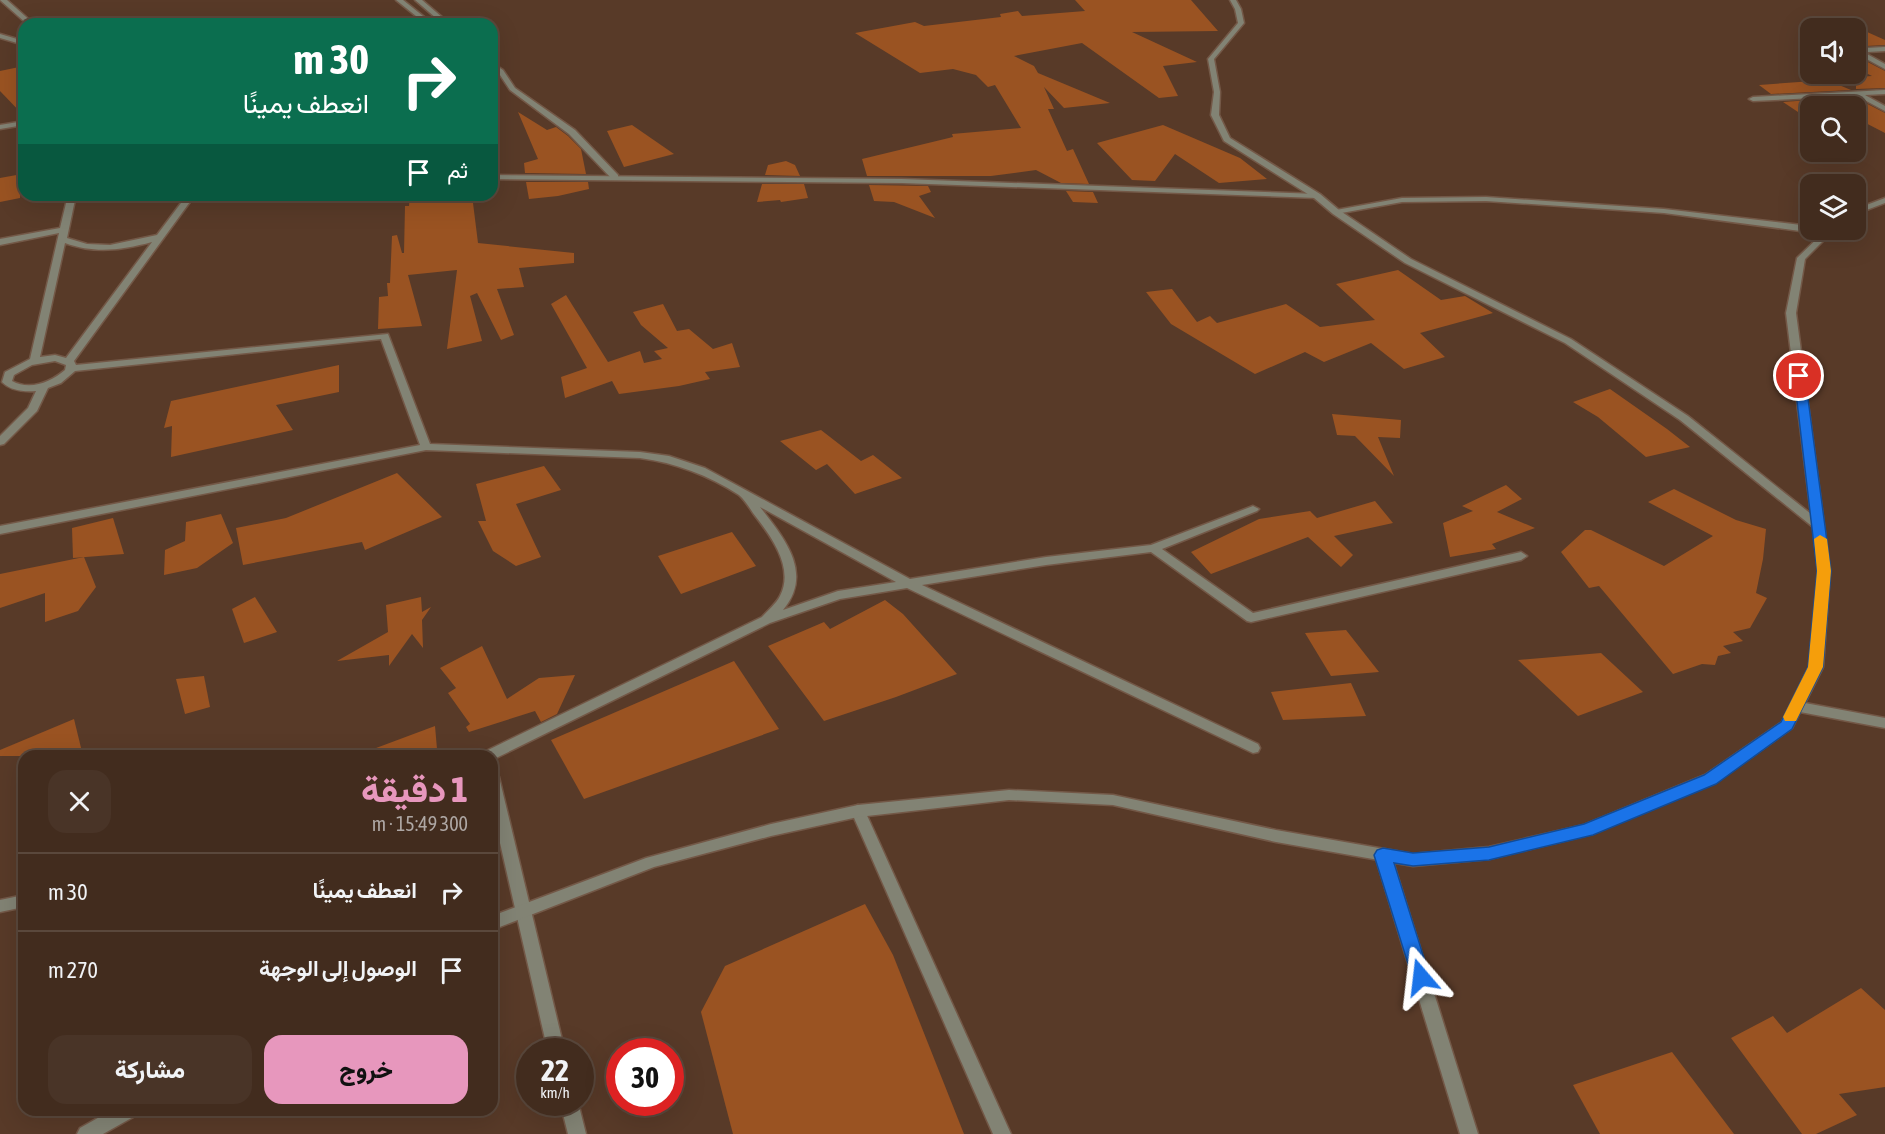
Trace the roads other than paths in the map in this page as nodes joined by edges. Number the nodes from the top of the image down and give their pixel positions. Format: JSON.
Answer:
{"nodes":[{"id":1,"x":3,"y":0,"type":"edge"},
{"id":2,"x":399,"y":0,"type":"edge"},
{"id":3,"x":418,"y":0,"type":"edge"},
{"id":4,"x":1233,"y":0,"type":"edge"},
{"id":5,"x":24,"y":18,"type":"edge"},
{"id":6,"x":422,"y":18,"type":"edge"},
{"id":7,"x":440,"y":18,"type":"edge"},
{"id":8,"x":0,"y":36,"type":"edge"},
{"id":9,"x":18,"y":41,"type":"edge"},
{"id":10,"x":1885,"y":49,"type":"edge"},
{"id":11,"x":1866,"y":50,"type":"edge"},
{"id":12,"x":1866,"y":57,"type":"edge"},
{"id":13,"x":1885,"y":67,"type":"edge"},
{"id":14,"x":498,"y":69,"type":"edge"},
{"id":15,"x":1885,"y":92,"type":"edge"},
{"id":16,"x":1859,"y":94,"type":"junction"},
{"id":17,"x":1753,"y":99,"type":"dead end"},
{"id":18,"x":1885,"y":109,"type":"edge"},
{"id":19,"x":18,"y":124,"type":"edge"},
{"id":20,"x":0,"y":127,"type":"edge"},
{"id":21,"x":498,"y":177,"type":"edge"},
{"id":22,"x":615,"y":177,"type":"junction"},
{"id":23,"x":1317,"y":196,"type":"junction"},
{"id":24,"x":1885,"y":200,"type":"edge"},
{"id":25,"x":70,"y":201,"type":"edge"},
{"id":26,"x":186,"y":201,"type":"edge"},
{"id":27,"x":1866,"y":208,"type":"edge"},
{"id":28,"x":1336,"y":212,"type":"junction"},
{"id":29,"x":1800,"y":227,"type":"edge"},
{"id":30,"x":62,"y":234,"type":"junction"},
{"id":31,"x":160,"y":237,"type":"junction"},
{"id":32,"x":1814,"y":240,"type":"edge"},
{"id":33,"x":0,"y":242,"type":"edge"},
{"id":34,"x":35,"y":360,"type":"junction"},
{"id":35,"x":70,"y":364,"type":"junction"},
{"id":36,"x":4,"y":382,"type":"edge"},
{"id":37,"x":44,"y":385,"type":"junction"},
{"id":38,"x":0,"y":442,"type":"edge"},
{"id":39,"x":426,"y":447,"type":"junction"},
{"id":40,"x":744,"y":494,"type":"junction"},
{"id":41,"x":1252,"y":508,"type":"dead end"},
{"id":42,"x":1819,"y":526,"type":"junction"},
{"id":43,"x":0,"y":530,"type":"edge"},
{"id":44,"x":1153,"y":548,"type":"junction"},
{"id":45,"x":1521,"y":556,"type":"dead end"},
{"id":46,"x":908,"y":583,"type":"junction"},
{"id":47,"x":766,"y":620,"type":"junction"},
{"id":48,"x":1796,"y":706,"type":"junction"},
{"id":49,"x":1885,"y":723,"type":"edge"},
{"id":50,"x":1253,"y":748,"type":"dead end"},
{"id":51,"x":498,"y":752,"type":"edge"},
{"id":52,"x":498,"y":803,"type":"edge"},
{"id":53,"x":858,"y":811,"type":"junction"},
{"id":54,"x":1383,"y":855,"type":"junction"},
{"id":55,"x":18,"y":902,"type":"edge"},
{"id":56,"x":0,"y":906,"type":"edge"},
{"id":57,"x":523,"y":911,"type":"junction"},
{"id":58,"x":498,"y":921,"type":"edge"},
{"id":59,"x":554,"y":1038,"type":"edge"},
{"id":60,"x":118,"y":1116,"type":"edge"},
{"id":61,"x":572,"y":1116,"type":"edge"},
{"id":62,"x":86,"y":1134,"type":"edge"},
{"id":63,"x":577,"y":1134,"type":"edge"},
{"id":64,"x":1002,"y":1134,"type":"edge"},
{"id":65,"x":1469,"y":1134,"type":"edge"}],
"edges":[{"from":1,"to":5,"type":"street"},
{"from":2,"to":6,"type":"street"},
{"from":3,"to":7,"type":"street"},
{"from":4,"to":23,"type":"street"},
{"from":8,"to":9,"type":"street"},
{"from":10,"to":11,"type":"street"},
{"from":12,"to":13,"type":"street"},
{"from":14,"to":22,"type":"street"},
{"from":15,"to":16,"type":"street"},
{"from":16,"to":17,"type":"street"},
{"from":16,"to":18,"type":"street"},
{"from":19,"to":20,"type":"street"},
{"from":21,"to":22,"type":"street"},
{"from":22,"to":23,"type":"street"},
{"from":23,"to":28,"type":"street"},
{"from":24,"to":27,"type":"street"},
{"from":25,"to":30,"type":"street"},
{"from":26,"to":31,"type":"street"},
{"from":28,"to":29,"type":"street"},
{"from":28,"to":42,"type":"street"},
{"from":30,"to":31,"type":"street"},
{"from":30,"to":33,"type":"street"},
{"from":30,"to":34,"type":"street"},
{"from":31,"to":35,"type":"street"},
{"from":32,"to":42,"type":"street"},
{"from":34,"to":35,"type":"street"},
{"from":34,"to":36,"type":"street"},
{"from":35,"to":37,"type":"street"},
{"from":35,"to":39,"type":"street"},
{"from":36,"to":37,"type":"street"},
{"from":37,"to":38,"type":"street"},
{"from":39,"to":40,"type":"street"},
{"from":39,"to":43,"type":"street"},
{"from":40,"to":46,"type":"street"},
{"from":40,"to":47,"type":"street"},
{"from":41,"to":44,"type":"street"},
{"from":42,"to":48,"type":"street"},
{"from":44,"to":45,"type":"street"},
{"from":44,"to":46,"type":"street"},
{"from":46,"to":47,"type":"street"},
{"from":46,"to":50,"type":"street"},
{"from":47,"to":51,"type":"street"},
{"from":48,"to":49,"type":"street"},
{"from":48,"to":54,"type":"street"},
{"from":52,"to":57,"type":"street"},
{"from":53,"to":54,"type":"street"},
{"from":53,"to":57,"type":"street"},
{"from":53,"to":64,"type":"street"},
{"from":54,"to":65,"type":"street"},
{"from":55,"to":56,"type":"street"},
{"from":57,"to":58,"type":"street"},
{"from":57,"to":59,"type":"street"},
{"from":60,"to":62,"type":"street"},
{"from":61,"to":63,"type":"street"}]}
